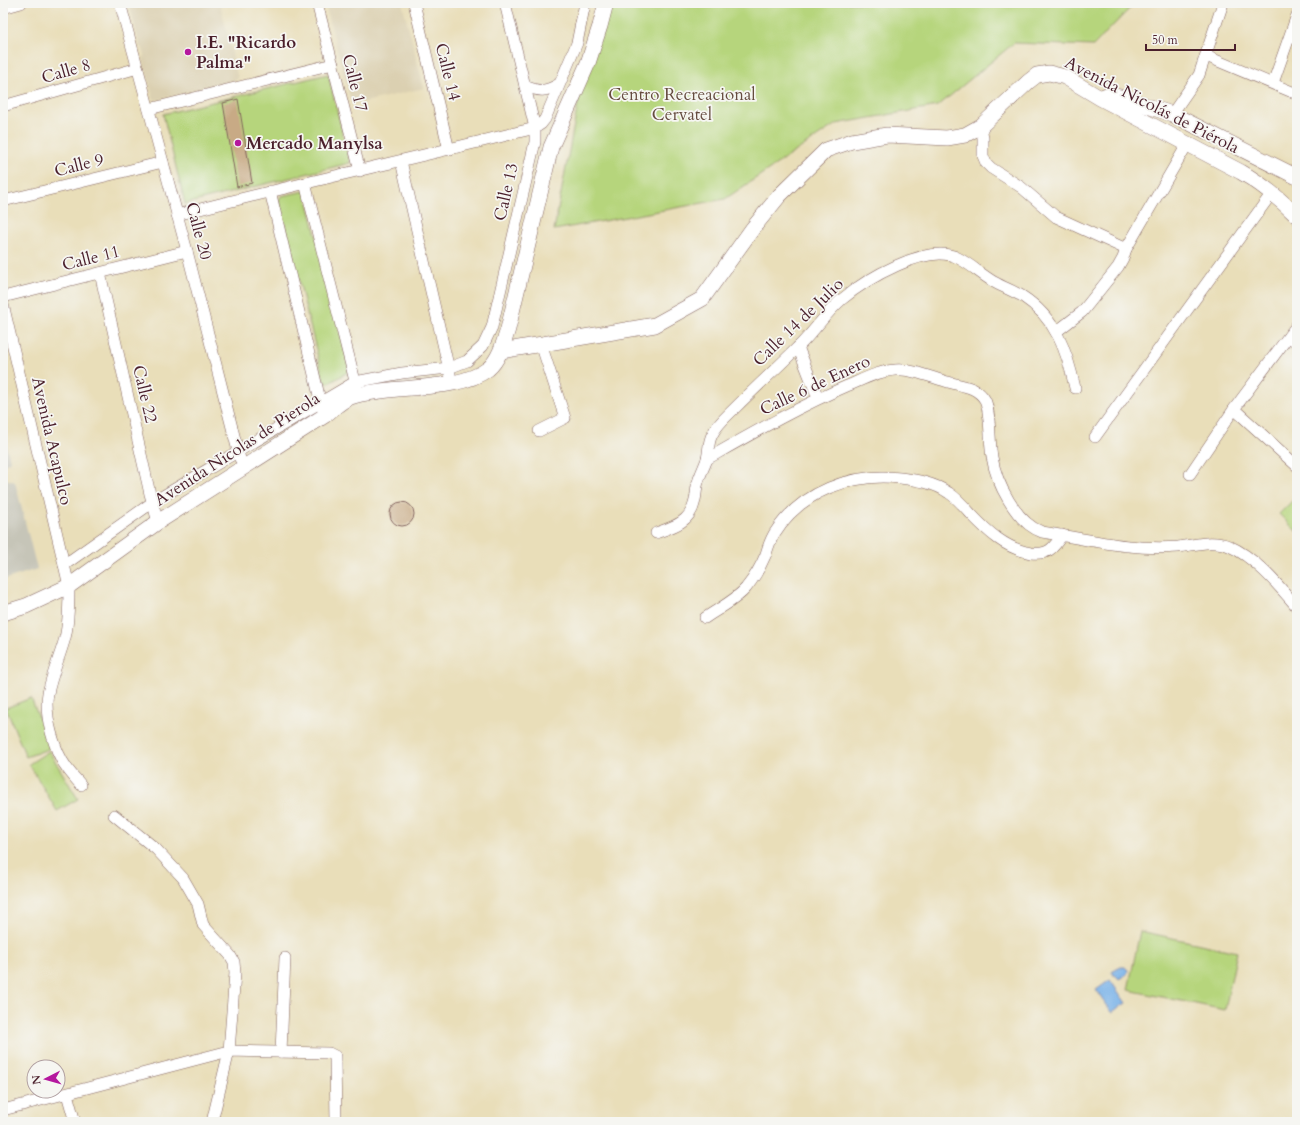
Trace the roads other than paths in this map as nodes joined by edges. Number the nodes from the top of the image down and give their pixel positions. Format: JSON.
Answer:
{"nodes":[{"id":1,"x":22,"y":3,"type":"edge"},
{"id":2,"x":120,"y":3,"type":"edge"},
{"id":3,"x":317,"y":3,"type":"edge"},
{"id":4,"x":414,"y":3,"type":"edge"},
{"id":5,"x":505,"y":3,"type":"edge"},
{"id":6,"x":585,"y":3,"type":"edge"},
{"id":7,"x":606,"y":3,"type":"edge"},
{"id":8,"x":1223,"y":3,"type":"edge"},
{"id":9,"x":3,"y":8,"type":"edge"},
{"id":10,"x":1297,"y":15,"type":"edge"},
{"id":11,"x":1206,"y":56,"type":"junction"},
{"id":12,"x":333,"y":64,"type":"junction"},
{"id":13,"x":138,"y":68,"type":"junction"},
{"id":14,"x":1273,"y":83,"type":"junction"},
{"id":15,"x":559,"y":84,"type":"junction"},
{"id":16,"x":525,"y":86,"type":"junction"},
{"id":17,"x":1297,"y":94,"type":"edge"},
{"id":18,"x":1100,"y":98,"type":"junction"},
{"id":19,"x":3,"y":106,"type":"edge"},
{"id":20,"x":149,"y":109,"type":"junction"},
{"id":21,"x":1172,"y":114,"type":"junction"},
{"id":22,"x":981,"y":126,"type":"junction"},
{"id":23,"x":535,"y":128,"type":"junction"},
{"id":24,"x":1188,"y":143,"type":"junction"},
{"id":25,"x":449,"y":150,"type":"junction"},
{"id":26,"x":401,"y":161,"type":"junction"},
{"id":27,"x":163,"y":162,"type":"junction"},
{"id":28,"x":360,"y":171,"type":"junction"},
{"id":29,"x":1297,"y":177,"type":"edge"},
{"id":30,"x":305,"y":183,"type":"junction"},
{"id":31,"x":270,"y":191,"type":"junction"},
{"id":32,"x":1272,"y":193,"type":"junction"},
{"id":33,"x":3,"y":202,"type":"edge"},
{"id":34,"x":177,"y":215,"type":"junction"},
{"id":35,"x":1297,"y":216,"type":"edge"},
{"id":36,"x":1126,"y":249,"type":"junction"},
{"id":37,"x":187,"y":250,"type":"junction"},
{"id":38,"x":100,"y":273,"type":"junction"},
{"id":39,"x":3,"y":297,"type":"edge"},
{"id":40,"x":3,"y":304,"type":"edge"},
{"id":41,"x":1297,"y":325,"type":"edge"},
{"id":42,"x":1056,"y":332,"type":"junction"},
{"id":43,"x":1293,"y":340,"type":"edge"},
{"id":44,"x":541,"y":344,"type":"junction"},
{"id":45,"x":798,"y":347,"type":"junction"},
{"id":46,"x":501,"y":351,"type":"junction"},
{"id":47,"x":450,"y":375,"type":"junction"},
{"id":48,"x":1075,"y":388,"type":"dead end"},
{"id":49,"x":357,"y":389,"type":"junction"},
{"id":50,"x":818,"y":398,"type":"junction"},
{"id":51,"x":322,"y":409,"type":"junction"},
{"id":52,"x":1234,"y":409,"type":"junction"},
{"id":53,"x":539,"y":431,"type":"dead end"},
{"id":54,"x":1096,"y":438,"type":"dead end"},
{"id":55,"x":238,"y":452,"type":"junction"},
{"id":56,"x":707,"y":459,"type":"junction"},
{"id":57,"x":1297,"y":466,"type":"edge"},
{"id":58,"x":242,"y":468,"type":"junction"},
{"id":59,"x":1190,"y":474,"type":"dead end"},
{"id":60,"x":153,"y":502,"type":"junction"},
{"id":61,"x":158,"y":522,"type":"junction"},
{"id":62,"x":656,"y":533,"type":"dead end"},
{"id":63,"x":1062,"y":535,"type":"junction"},
{"id":64,"x":64,"y":565,"type":"junction"},
{"id":65,"x":69,"y":586,"type":"junction"},
{"id":66,"x":1297,"y":607,"type":"edge"},
{"id":67,"x":3,"y":613,"type":"edge"},
{"id":68,"x":705,"y":618,"type":"dead end"},
{"id":69,"x":81,"y":785,"type":"dead end"},
{"id":70,"x":114,"y":815,"type":"dead end"},
{"id":71,"x":285,"y":958,"type":"dead end"},
{"id":72,"x":229,"y":1051,"type":"junction"},
{"id":73,"x":281,"y":1052,"type":"junction"},
{"id":74,"x":68,"y":1094,"type":"junction"},
{"id":75,"x":3,"y":1110,"type":"edge"},
{"id":76,"x":75,"y":1122,"type":"edge"},
{"id":77,"x":212,"y":1122,"type":"edge"},
{"id":78,"x":336,"y":1122,"type":"edge"}],
"edges":[{"from":1,"to":9,"type":"street"},
{"from":2,"to":13,"type":"street","name":"Calle 20"},
{"from":3,"to":12,"type":"street","name":"Calle 17"},
{"from":4,"to":25,"type":"street","name":"Calle 14"},
{"from":5,"to":16,"type":"street","name":"Calle 13"},
{"from":6,"to":15,"type":"street"},
{"from":7,"to":46,"type":"street","name":"Avenida Nicolas de Pierola"},
{"from":8,"to":11,"type":"street"},
{"from":10,"to":14,"type":"street"},
{"from":11,"to":14,"type":"street"},
{"from":11,"to":21,"type":"street"},
{"from":12,"to":20,"type":"street"},
{"from":12,"to":28,"type":"street","name":"Calle 17"},
{"from":13,"to":19,"type":"street","name":"Calle 8"},
{"from":13,"to":20,"type":"street","name":"Calle 20"},
{"from":14,"to":17,"type":"street"},
{"from":15,"to":16,"type":"street"},
{"from":15,"to":23,"type":"street"},
{"from":16,"to":23,"type":"street","name":"Calle 13"},
{"from":18,"to":21,"type":"street"},
{"from":18,"to":22,"type":"street","name":"Avenida Nicolás de Piérola"},
{"from":18,"to":24,"type":"street","name":"Avenida Nicolás de Piérola"},
{"from":20,"to":27,"type":"street","name":"Calle 20"},
{"from":21,"to":29,"type":"street"},
{"from":22,"to":36,"type":"street"},
{"from":22,"to":44,"type":"street","name":"Avenida Nicolás de Piérola"},
{"from":23,"to":25,"type":"street"},
{"from":23,"to":47,"type":"street","name":"Calle 13"},
{"from":24,"to":32,"type":"street","name":"Avenida Nicolás de Piérola"},
{"from":24,"to":36,"type":"street"},
{"from":25,"to":26,"type":"street"},
{"from":26,"to":28,"type":"street"},
{"from":26,"to":47,"type":"street"},
{"from":27,"to":33,"type":"street","name":"Calle 9"},
{"from":27,"to":34,"type":"street","name":"Calle 20"},
{"from":28,"to":30,"type":"street"},
{"from":30,"to":31,"type":"street"},
{"from":30,"to":49,"type":"street"},
{"from":31,"to":34,"type":"street"},
{"from":31,"to":51,"type":"street"},
{"from":32,"to":35,"type":"street","name":"Avenida Nicolás de Piérola"},
{"from":32,"to":54,"type":"street"},
{"from":34,"to":37,"type":"street","name":"Calle 20"},
{"from":36,"to":42,"type":"street"},
{"from":37,"to":38,"type":"street","name":"Calle 11"},
{"from":37,"to":55,"type":"street","name":"Calle 20"},
{"from":38,"to":39,"type":"street","name":"Calle 11"},
{"from":38,"to":60,"type":"street","name":"Calle 22"},
{"from":40,"to":64,"type":"street","name":"Avenida Acapulco"},
{"from":41,"to":43,"type":"street"},
{"from":42,"to":45,"type":"street","name":"Calle 14 de Julio"},
{"from":42,"to":48,"type":"street","name":"Calle 14 de Julio"},
{"from":43,"to":52,"type":"street"},
{"from":44,"to":46,"type":"street","name":"Avenida Nicolás de Piérola"},
{"from":44,"to":53,"type":"street"},
{"from":45,"to":50,"type":"street"},
{"from":45,"to":56,"type":"street","name":"Calle 14 de Julio"},
{"from":46,"to":47,"type":"street","name":"Avenida Nicolas de Pierola"},
{"from":47,"to":49,"type":"street","name":"Avenida Nicolas de Pierola"},
{"from":49,"to":51,"type":"street","name":"Avenida Nicolas de Pierola"},
{"from":50,"to":56,"type":"street","name":"Calle 6 de Enero"},
{"from":50,"to":63,"type":"street","name":"Calle 6 de Enero"},
{"from":51,"to":55,"type":"street"},
{"from":51,"to":58,"type":"street","name":"Avenida Nicolas de Pierola"},
{"from":52,"to":57,"type":"street"},
{"from":52,"to":59,"type":"street"},
{"from":55,"to":58,"type":"street","name":"Calle 20"},
{"from":55,"to":60,"type":"street"},
{"from":56,"to":62,"type":"street","name":"Calle 14 de Julio"},
{"from":58,"to":61,"type":"street","name":"Avenida Nicolas de Pierola"},
{"from":60,"to":61,"type":"street","name":"Calle 22"},
{"from":60,"to":64,"type":"street"},
{"from":61,"to":65,"type":"street","name":"Avenida Nicolas de Pierola"},
{"from":63,"to":66,"type":"street","name":"Calle 6 de Enero"},
{"from":63,"to":68,"type":"street"},
{"from":64,"to":65,"type":"street","name":"Avenida Acapulco"},
{"from":65,"to":67,"type":"street","name":"Avenida Nicolas de Pierola"},
{"from":65,"to":69,"type":"street","name":"Avenida Acapulco"},
{"from":70,"to":72,"type":"street"},
{"from":71,"to":73,"type":"street"},
{"from":72,"to":73,"type":"street"},
{"from":72,"to":74,"type":"street"},
{"from":72,"to":77,"type":"street"},
{"from":73,"to":78,"type":"street"},
{"from":74,"to":75,"type":"street"},
{"from":74,"to":76,"type":"street"}]}
